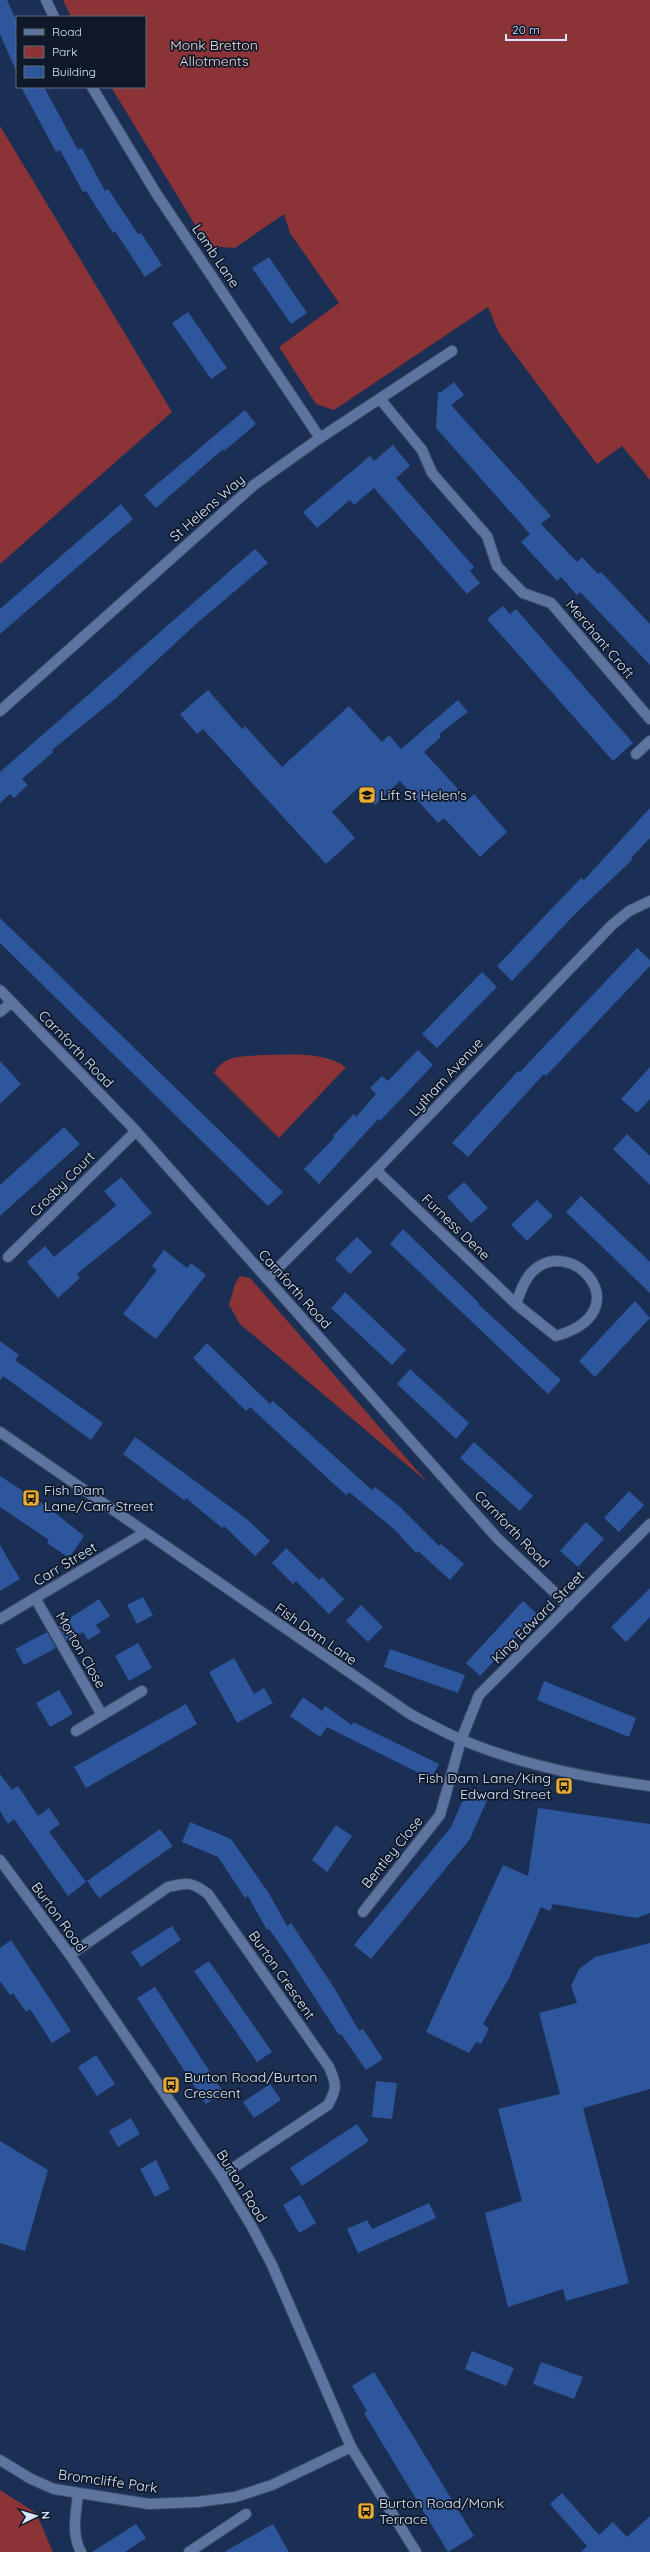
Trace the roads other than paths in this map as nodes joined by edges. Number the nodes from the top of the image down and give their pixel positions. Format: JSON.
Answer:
{"nodes":[{"id":1,"x":46,"y":0,"type":"edge"},
{"id":2,"x":54,"y":16,"type":"edge"},
{"id":3,"x":93,"y":88,"type":"edge"},
{"id":4,"x":452,"y":351,"type":"dead end"},
{"id":5,"x":380,"y":399,"type":"junction"},
{"id":6,"x":320,"y":438,"type":"junction"},
{"id":7,"x":0,"y":711,"type":"edge"},
{"id":8,"x":650,"y":719,"type":"edge"},
{"id":9,"x":650,"y":741,"type":"edge"},
{"id":10,"x":636,"y":754,"type":"dead end"},
{"id":11,"x":650,"y":901,"type":"edge"},
{"id":12,"x":0,"y":990,"type":"edge"},
{"id":13,"x":12,"y":1002,"type":"junction"},
{"id":14,"x":0,"y":1012,"type":"edge"},
{"id":15,"x":136,"y":1132,"type":"junction"},
{"id":16,"x":376,"y":1170,"type":"junction"},
{"id":17,"x":8,"y":1257,"type":"dead end"},
{"id":18,"x":267,"y":1279,"type":"junction"},
{"id":19,"x":516,"y":1304,"type":"junction"},
{"id":20,"x":0,"y":1432,"type":"edge"},
{"id":21,"x":650,"y":1524,"type":"edge"},
{"id":22,"x":144,"y":1533,"type":"junction"},
{"id":23,"x":35,"y":1598,"type":"junction"},
{"id":24,"x":569,"y":1606,"type":"junction"},
{"id":25,"x":0,"y":1619,"type":"edge"},
{"id":26,"x":142,"y":1691,"type":"dead end"},
{"id":27,"x":102,"y":1715,"type":"junction"},
{"id":28,"x":76,"y":1731,"type":"dead end"},
{"id":29,"x":461,"y":1740,"type":"junction"},
{"id":30,"x":650,"y":1786,"type":"edge"},
{"id":31,"x":0,"y":1860,"type":"edge"},
{"id":32,"x":363,"y":1912,"type":"dead end"},
{"id":33,"x":70,"y":1956,"type":"junction"},
{"id":34,"x":221,"y":2176,"type":"junction"},
{"id":35,"x":351,"y":2447,"type":"junction"},
{"id":36,"x":0,"y":2460,"type":"edge"},
{"id":37,"x":78,"y":2494,"type":"junction"},
{"id":38,"x":246,"y":2514,"type":"dead end"},
{"id":39,"x":81,"y":2552,"type":"edge"},
{"id":40,"x":189,"y":2552,"type":"edge"},
{"id":41,"x":416,"y":2552,"type":"edge"}],
"edges":[{"from":1,"to":2,"type":"street"},
{"from":3,"to":6,"type":"street","name":"Lamb Lane"},
{"from":4,"to":5,"type":"street","name":"St Helens Way"},
{"from":5,"to":6,"type":"street","name":"St Helens Way"},
{"from":5,"to":8,"type":"street","name":"Merchant Croft"},
{"from":6,"to":7,"type":"street","name":"St Helens Way"},
{"from":9,"to":10,"type":"street"},
{"from":11,"to":16,"type":"street","name":"Lytham Avenue"},
{"from":12,"to":13,"type":"street","name":"Carnforth Road"},
{"from":13,"to":14,"type":"street"},
{"from":13,"to":15,"type":"street","name":"Carnforth Road"},
{"from":15,"to":17,"type":"street","name":"Crosby Court"},
{"from":15,"to":18,"type":"street","name":"Carnforth Road"},
{"from":16,"to":18,"type":"street","name":"Lytham Avenue"},
{"from":16,"to":19,"type":"street","name":"Furness Dene"},
{"from":18,"to":24,"type":"street","name":"Carnforth Road"},
{"from":19,"to":19,"type":"street","name":"Furness Dene"},
{"from":20,"to":22,"type":"street","name":"Fish Dam Lane"},
{"from":21,"to":24,"type":"street","name":"King Edward Street"},
{"from":22,"to":23,"type":"street","name":"Carr Street"},
{"from":22,"to":29,"type":"street","name":"Fish Dam Lane"},
{"from":23,"to":25,"type":"street","name":"Carr Street"},
{"from":23,"to":27,"type":"street","name":"Morton Close"},
{"from":24,"to":29,"type":"street","name":"King Edward Street"},
{"from":26,"to":27,"type":"street"},
{"from":27,"to":28,"type":"street"},
{"from":29,"to":30,"type":"street","name":"Fish Dam Lane"},
{"from":29,"to":32,"type":"street","name":"Bentley Close"},
{"from":31,"to":33,"type":"street","name":"Burton Road"},
{"from":33,"to":34,"type":"street","name":"Burton Road"},
{"from":33,"to":34,"type":"street","name":"Burton Crescent"},
{"from":34,"to":35,"type":"street","name":"Burton Road"},
{"from":35,"to":37,"type":"street","name":"Bromcliffe Park"},
{"from":35,"to":41,"type":"street","name":"Burton Road"},
{"from":36,"to":37,"type":"street","name":"Bromcliffe Park"},
{"from":37,"to":39,"type":"street"},
{"from":38,"to":40,"type":"street"}]}
